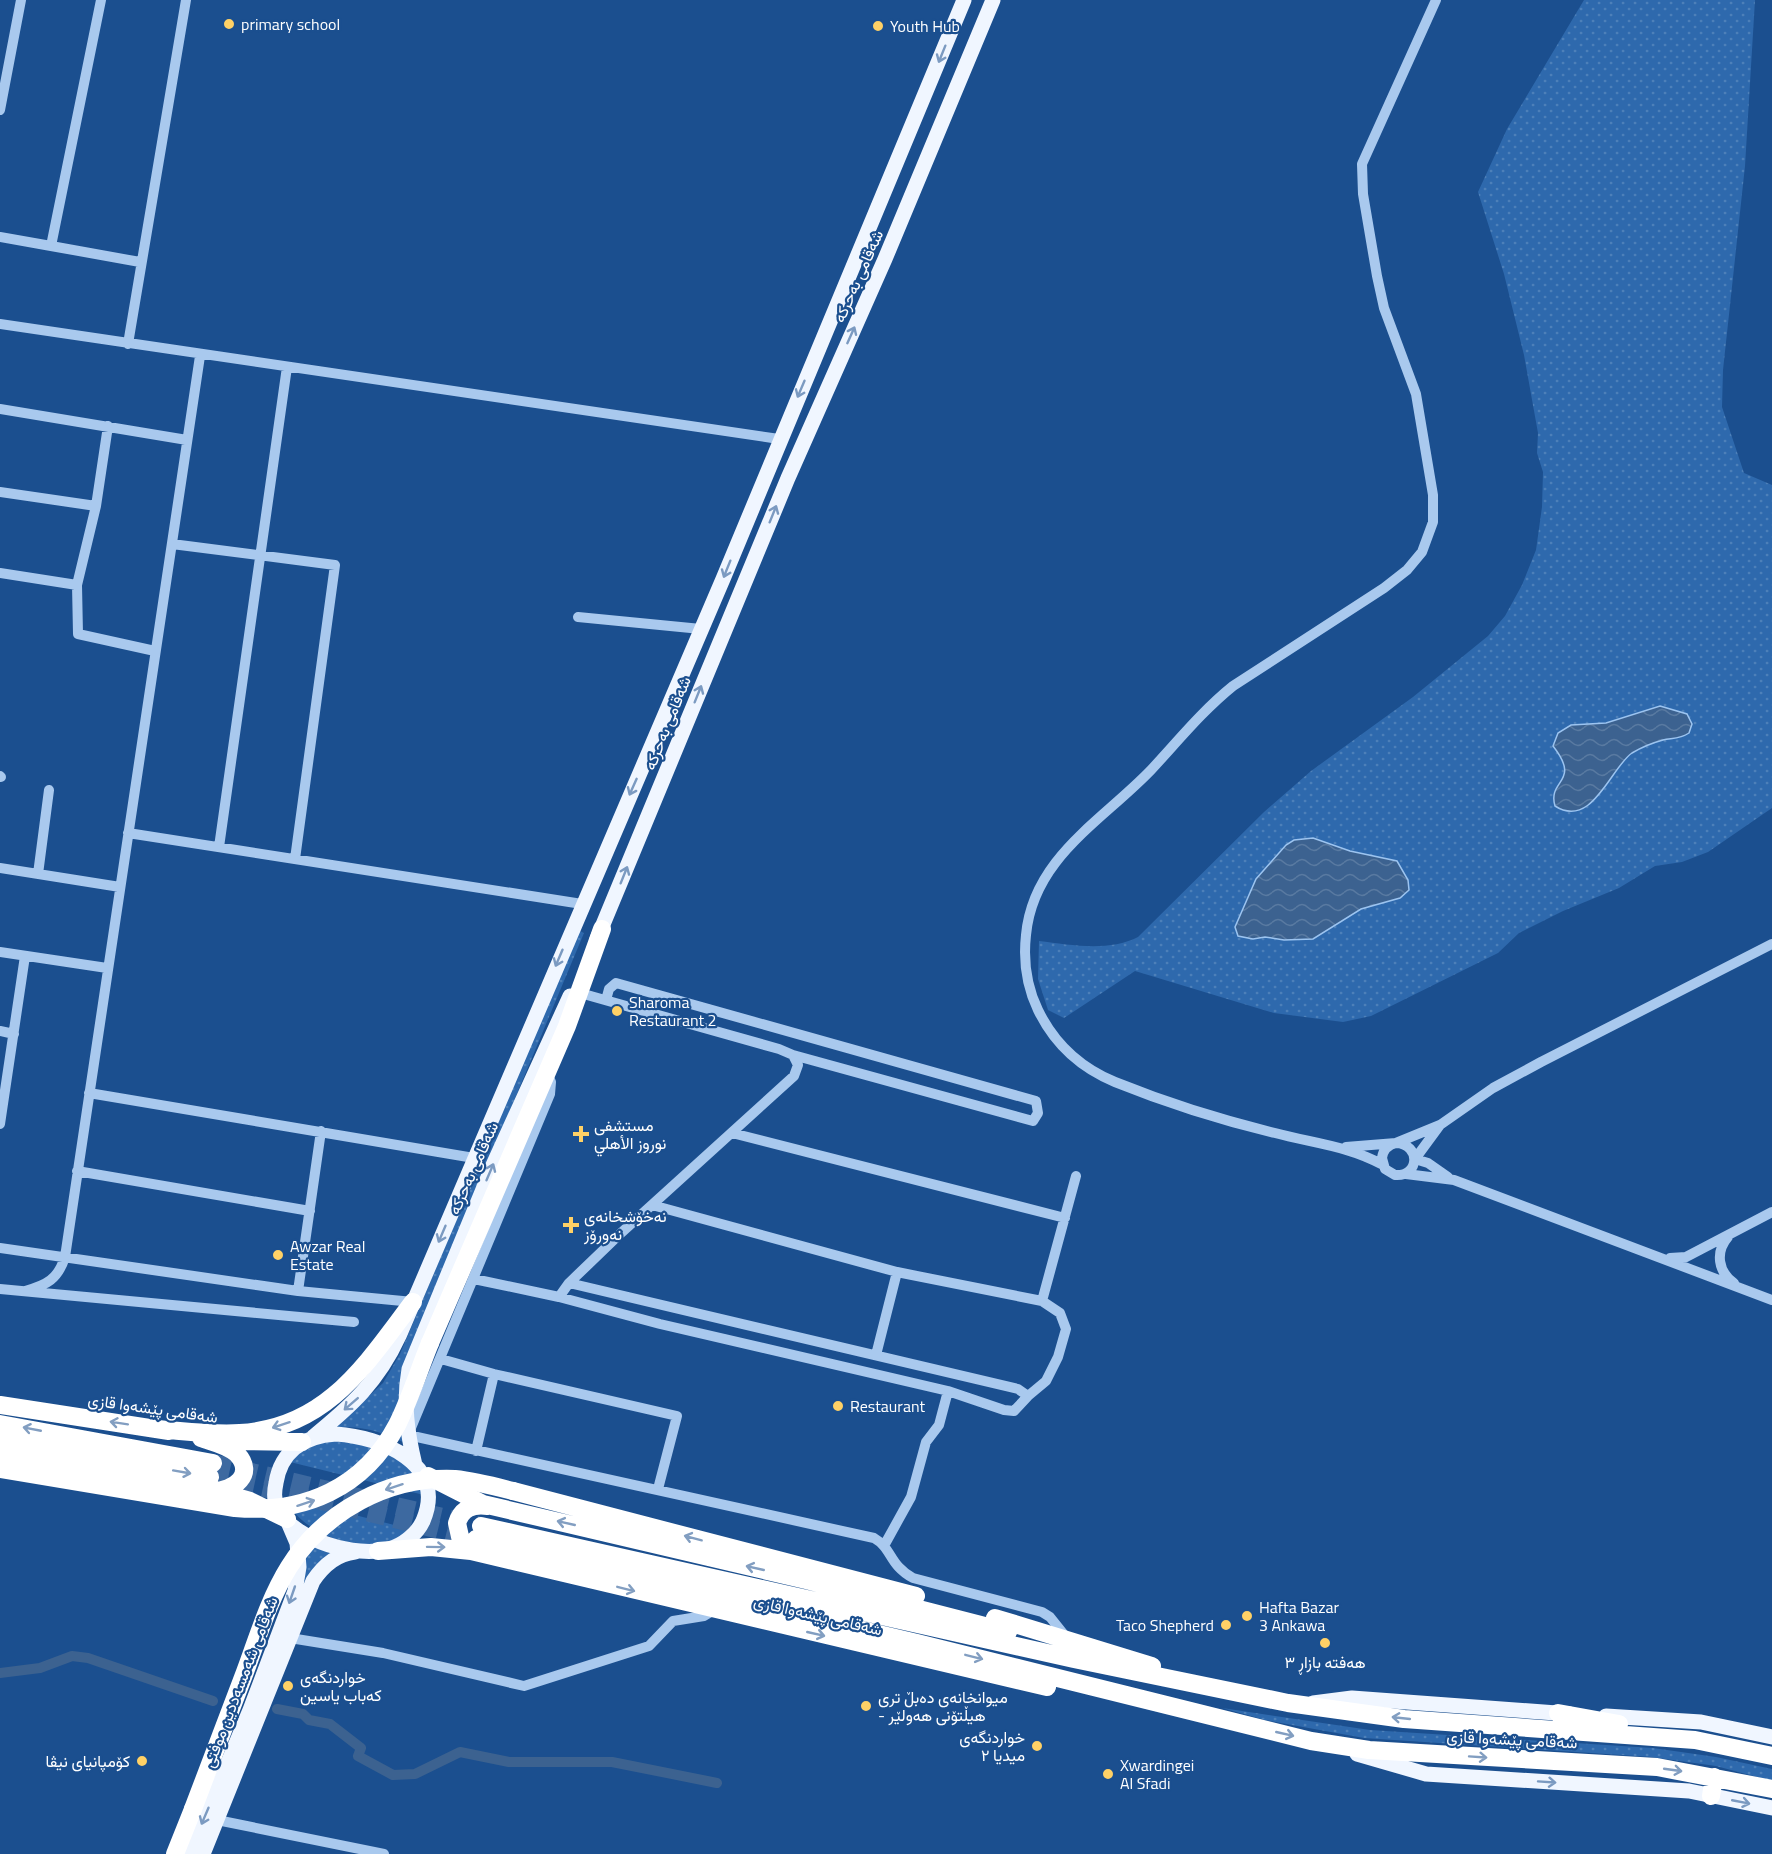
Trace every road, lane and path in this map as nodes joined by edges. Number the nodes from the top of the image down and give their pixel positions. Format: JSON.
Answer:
{"nodes":[{"id":1,"x":21,"y":0,"type":"edge"},
{"id":2,"x":101,"y":0,"type":"edge"},
{"id":3,"x":186,"y":0,"type":"edge"},
{"id":4,"x":964,"y":0,"type":"edge"},
{"id":5,"x":993,"y":0,"type":"edge"},
{"id":6,"x":1436,"y":0,"type":"edge"},
{"id":7,"x":0,"y":110,"type":"edge"},
{"id":8,"x":0,"y":237,"type":"edge"},
{"id":9,"x":51,"y":246,"type":"junction"},
{"id":10,"x":141,"y":262,"type":"junction"},
{"id":11,"x":0,"y":324,"type":"edge"},
{"id":12,"x":128,"y":344,"type":"junction"},
{"id":13,"x":200,"y":356,"type":"junction"},
{"id":14,"x":286,"y":367,"type":"junction"},
{"id":15,"x":0,"y":409,"type":"edge"},
{"id":16,"x":108,"y":426,"type":"junction"},
{"id":17,"x":187,"y":440,"type":"junction"},
{"id":18,"x":779,"y":440,"type":"junction"},
{"id":19,"x":0,"y":492,"type":"edge"},
{"id":20,"x":96,"y":506,"type":"junction"},
{"id":21,"x":172,"y":544,"type":"junction"},
{"id":22,"x":260,"y":554,"type":"junction"},
{"id":23,"x":0,"y":577,"type":"edge"},
{"id":24,"x":77,"y":585,"type":"junction"},
{"id":25,"x":578,"y":617,"type":"dead end"},
{"id":26,"x":701,"y":629,"type":"junction"},
{"id":27,"x":155,"y":651,"type":"junction"},
{"id":28,"x":49,"y":790,"type":"dead end"},
{"id":29,"x":128,"y":833,"type":"junction"},
{"id":30,"x":219,"y":846,"type":"junction"},
{"id":31,"x":295,"y":859,"type":"junction"},
{"id":32,"x":0,"y":868,"type":"edge"},
{"id":33,"x":38,"y":874,"type":"junction"},
{"id":34,"x":120,"y":887,"type":"junction"},
{"id":35,"x":582,"y":904,"type":"junction"},
{"id":36,"x":602,"y":929,"type":"junction"},
{"id":37,"x":1772,"y":944,"type":"edge"},
{"id":38,"x":0,"y":952,"type":"edge"},
{"id":39,"x":25,"y":956,"type":"junction"},
{"id":40,"x":107,"y":968,"type":"junction"},
{"id":41,"x":580,"y":993,"type":"junction"},
{"id":42,"x":606,"y":1000,"type":"junction"},
{"id":43,"x":0,"y":1031,"type":"edge"},
{"id":44,"x":14,"y":1034,"type":"junction"},
{"id":45,"x":793,"y":1055,"type":"junction"},
{"id":46,"x":547,"y":1074,"type":"junction"},
{"id":47,"x":89,"y":1093,"type":"junction"},
{"id":48,"x":0,"y":1118,"type":"edge"},
{"id":49,"x":1440,"y":1125,"type":"junction"},
{"id":50,"x":321,"y":1131,"type":"junction"},
{"id":51,"x":732,"y":1132,"type":"junction"},
{"id":52,"x":1396,"y":1143,"type":"junction"},
{"id":53,"x":1339,"y":1147,"type":"junction"},
{"id":54,"x":474,"y":1158,"type":"junction"},
{"id":55,"x":1415,"y":1159,"type":"junction"},
{"id":56,"x":1383,"y":1165,"type":"junction"},
{"id":57,"x":77,"y":1172,"type":"junction"},
{"id":58,"x":1406,"y":1174,"type":"junction"},
{"id":59,"x":1076,"y":1176,"type":"dead end"},
{"id":60,"x":1454,"y":1180,"type":"junction"},
{"id":61,"x":652,"y":1205,"type":"junction"},
{"id":62,"x":310,"y":1210,"type":"junction"},
{"id":63,"x":1772,"y":1212,"type":"edge"},
{"id":64,"x":1065,"y":1218,"type":"junction"},
{"id":65,"x":1735,"y":1232,"type":"junction"},
{"id":66,"x":0,"y":1248,"type":"edge"},
{"id":67,"x":1653,"y":1255,"type":"junction"},
{"id":68,"x":65,"y":1257,"type":"junction"},
{"id":69,"x":897,"y":1272,"type":"junction"},
{"id":70,"x":474,"y":1279,"type":"junction"},
{"id":71,"x":569,"y":1283,"type":"junction"},
{"id":72,"x":0,"y":1289,"type":"edge"},
{"id":73,"x":1744,"y":1289,"type":"junction"},
{"id":74,"x":25,"y":1291,"type":"junction"},
{"id":75,"x":298,"y":1292,"type":"junction"},
{"id":76,"x":559,"y":1297,"type":"junction"},
{"id":77,"x":1772,"y":1300,"type":"edge"},
{"id":78,"x":1042,"y":1301,"type":"junction"},
{"id":79,"x":412,"y":1302,"type":"junction"},
{"id":80,"x":354,"y":1322,"type":"dead end"},
{"id":81,"x":876,"y":1355,"type":"junction"},
{"id":82,"x":441,"y":1359,"type":"junction"},
{"id":83,"x":494,"y":1374,"type":"junction"},
{"id":84,"x":948,"y":1391,"type":"junction"},
{"id":85,"x":1028,"y":1396,"type":"junction"},
{"id":86,"x":0,"y":1405,"type":"edge"},
{"id":87,"x":0,"y":1424,"type":"edge"},
{"id":88,"x":157,"y":1429,"type":"junction"},
{"id":89,"x":184,"y":1433,"type":"junction"},
{"id":90,"x":408,"y":1436,"type":"junction"},
{"id":91,"x":307,"y":1440,"type":"junction"},
{"id":92,"x":0,"y":1441,"type":"edge"},
{"id":93,"x":476,"y":1451,"type":"junction"},
{"id":94,"x":0,"y":1457,"type":"edge"},
{"id":95,"x":0,"y":1469,"type":"edge"},
{"id":96,"x":418,"y":1469,"type":"junction"},
{"id":97,"x":210,"y":1477,"type":"junction"},
{"id":98,"x":658,"y":1489,"type":"junction"},
{"id":99,"x":492,"y":1506,"type":"junction"},
{"id":100,"x":287,"y":1519,"type":"junction"},
{"id":101,"x":885,"y":1544,"type":"junction"},
{"id":102,"x":370,"y":1551,"type":"junction"},
{"id":103,"x":489,"y":1555,"type":"junction"},
{"id":104,"x":714,"y":1610,"type":"junction"},
{"id":105,"x":1066,"y":1637,"type":"junction"},
{"id":106,"x":290,"y":1638,"type":"junction"},
{"id":107,"x":1174,"y":1673,"type":"junction"},
{"id":108,"x":1284,"y":1702,"type":"junction"},
{"id":109,"x":1558,"y":1713,"type":"junction"},
{"id":110,"x":1534,"y":1720,"type":"junction"},
{"id":111,"x":1250,"y":1726,"type":"junction"},
{"id":112,"x":1750,"y":1732,"type":"junction"},
{"id":113,"x":1772,"y":1732,"type":"edge"},
{"id":114,"x":1772,"y":1737,"type":"edge"},
{"id":115,"x":1695,"y":1740,"type":"junction"},
{"id":116,"x":1311,"y":1741,"type":"junction"},
{"id":117,"x":1772,"y":1756,"type":"edge"},
{"id":118,"x":1714,"y":1777,"type":"junction"},
{"id":119,"x":1772,"y":1789,"type":"edge"},
{"id":120,"x":1710,"y":1796,"type":"junction"},
{"id":121,"x":1772,"y":1808,"type":"edge"},
{"id":122,"x":217,"y":1820,"type":"junction"},
{"id":123,"x":175,"y":1854,"type":"edge"},
{"id":124,"x":190,"y":1854,"type":"edge"},
{"id":125,"x":203,"y":1854,"type":"edge"},
{"id":126,"x":384,"y":1854,"type":"edge"}],
"edges":[{"from":1,"to":7,"type":"street"},
{"from":2,"to":9,"type":"street"},
{"from":3,"to":10,"type":"street"},
{"from":4,"to":18,"type":"main road","name":"شەقامی بەحرکە","one_way":true},
{"from":36,"to":5,"type":"main road","name":"شەقامی بەحرکە","one_way":true},
{"from":6,"to":53,"type":"street"},
{"from":8,"to":9,"type":"street"},
{"from":9,"to":10,"type":"street"},
{"from":10,"to":12,"type":"street"},
{"from":11,"to":12,"type":"street"},
{"from":12,"to":13,"type":"street"},
{"from":13,"to":14,"type":"street"},
{"from":13,"to":17,"type":"street"},
{"from":14,"to":18,"type":"street"},
{"from":14,"to":22,"type":"street"},
{"from":15,"to":16,"type":"street"},
{"from":16,"to":17,"type":"street"},
{"from":16,"to":20,"type":"street"},
{"from":17,"to":21,"type":"street"},
{"from":18,"to":26,"type":"main road","name":"شەقامی بەحرکە","one_way":true},
{"from":19,"to":20,"type":"street"},
{"from":20,"to":24,"type":"street"},
{"from":21,"to":22,"type":"street"},
{"from":21,"to":27,"type":"street"},
{"from":22,"to":30,"type":"street"},
{"from":22,"to":31,"type":"street"},
{"from":23,"to":24,"type":"street"},
{"from":24,"to":27,"type":"street"},
{"from":25,"to":26,"type":"street"},
{"from":26,"to":35,"type":"main road","name":"شەقامی بەحرکە","one_way":true},
{"from":27,"to":29,"type":"street"},
{"from":28,"to":33,"type":"street"},
{"from":29,"to":30,"type":"street"},
{"from":29,"to":34,"type":"street"},
{"from":30,"to":31,"type":"street"},
{"from":31,"to":35,"type":"street"},
{"from":32,"to":33,"type":"street"},
{"from":33,"to":34,"type":"street"},
{"from":34,"to":40,"type":"street"},
{"from":35,"to":54,"type":"main road","name":"شەقامی بەحرکە","one_way":true},
{"from":36,"to":41,"type":"highway"},
{"from":90,"to":36,"type":"main road","name":"شەقامی بەحرکە","one_way":true},
{"from":37,"to":49,"type":"street"},
{"from":38,"to":39,"type":"street"},
{"from":39,"to":40,"type":"street"},
{"from":39,"to":44,"type":"street"},
{"from":40,"to":47,"type":"street"},
{"from":41,"to":42,"type":"street"},
{"from":41,"to":46,"type":"highway"},
{"from":42,"to":45,"type":"street"},
{"from":42,"to":45,"type":"street"},
{"from":43,"to":44,"type":"street"},
{"from":44,"to":48,"type":"street"},
{"from":45,"to":51,"type":"street"},
{"from":46,"to":70,"type":"street"},
{"from":95,"to":46,"type":"highway","one_way":true,"bridge":true},
{"from":47,"to":50,"type":"street"},
{"from":47,"to":57,"type":"street"},
{"from":49,"to":52,"type":"street"},
{"from":49,"to":55,"type":"street"},
{"from":50,"to":54,"type":"street"},
{"from":50,"to":62,"type":"street"},
{"from":51,"to":61,"type":"street"},
{"from":51,"to":64,"type":"street"},
{"from":52,"to":53,"type":"street"},
{"from":52,"to":55,"type":"street"},
{"from":52,"to":56,"type":"street"},
{"from":53,"to":56,"type":"street"},
{"from":54,"to":79,"type":"main road","name":"شەقامی بەحرکە","one_way":true},
{"from":55,"to":58,"type":"street"},
{"from":55,"to":60,"type":"street"},
{"from":56,"to":58,"type":"street"},
{"from":57,"to":62,"type":"street"},
{"from":57,"to":68,"type":"street"},
{"from":58,"to":60,"type":"street"},
{"from":59,"to":64,"type":"street"},
{"from":60,"to":67,"type":"street"},
{"from":61,"to":69,"type":"street"},
{"from":61,"to":71,"type":"street"},
{"from":62,"to":75,"type":"street"},
{"from":63,"to":65,"type":"street"},
{"from":64,"to":78,"type":"street"},
{"from":65,"to":67,"type":"street"},
{"from":65,"to":73,"type":"street"},
{"from":66,"to":68,"type":"street"},
{"from":67,"to":73,"type":"street"},
{"from":68,"to":74,"type":"street"},
{"from":68,"to":75,"type":"street"},
{"from":69,"to":78,"type":"street"},
{"from":69,"to":81,"type":"street"},
{"from":70,"to":76,"type":"street"},
{"from":70,"to":82,"type":"street"},
{"from":71,"to":76,"type":"street"},
{"from":71,"to":81,"type":"street"},
{"from":72,"to":74,"type":"street"},
{"from":73,"to":77,"type":"street"},
{"from":74,"to":80,"type":"street"},
{"from":75,"to":79,"type":"street"},
{"from":76,"to":84,"type":"street"},
{"from":78,"to":85,"type":"street"},
{"from":79,"to":88,"type":"highway","one_way":true},
{"from":79,"to":91,"type":"main road","name":"شەقامی بەحرکە","one_way":true},
{"from":81,"to":85,"type":"street"},
{"from":82,"to":83,"type":"street"},
{"from":82,"to":90,"type":"street"},
{"from":83,"to":93,"type":"street"},
{"from":83,"to":98,"type":"street"},
{"from":84,"to":85,"type":"street"},
{"from":84,"to":101,"type":"street"},
{"from":88,"to":86,"type":"highway","name":"شەقامی پێشەوا قازی","one_way":true},
{"from":97,"to":87,"type":"highway","name":"شەقامی پێشەوا قازی","one_way":true},
{"from":88,"to":89,"type":"highway","name":"شەقامی پێشەوا قازی"},
{"from":89,"to":91,"type":"highway","name":"شەقامی پێشەوا قازی"},
{"from":89,"to":97,"type":"highway"},
{"from":90,"to":93,"type":"street"},
{"from":90,"to":96,"type":"main road","name":"شەقامی بەحرکە"},
{"from":91,"to":96,"type":"main road","name":"شەقامی پێشەوا قازی"},
{"from":91,"to":100,"type":"main road"},
{"from":92,"to":97,"type":"highway","name":"شەقامی پێشەوا قازی","one_way":true},
{"from":93,"to":98,"type":"street"},
{"from":94,"to":97,"type":"highway","name":"شەقامی پێشەوا قازی"},
{"from":96,"to":99,"type":"highway","name":"شەقامی پێشەوا قازی"},
{"from":96,"to":102,"type":"main road"},
{"from":97,"to":100,"type":"highway","name":"شەقامی پێشەوا قازی"},
{"from":98,"to":101,"type":"street"},
{"from":99,"to":103,"type":"highway"},
{"from":107,"to":99,"type":"highway","name":"شەقامی پێشەوا قازی","one_way":true},
{"from":100,"to":102,"type":"main road","name":"شەقامی پێشەوا قازی"},
{"from":100,"to":124,"type":"main road","name":"شەقامی شەمسەددین موفتی","one_way":true},
{"from":101,"to":105,"type":"street"},
{"from":102,"to":103,"type":"highway","name":"شەقامی پێشەوا قازی","one_way":true},
{"from":102,"to":106,"type":"main road","name":"شەقامی شەمسەددین موفتی"},
{"from":103,"to":104,"type":"highway","name":"شەقامی پێشەوا قازی","one_way":true},
{"from":104,"to":106,"type":"street"},
{"from":104,"to":111,"type":"highway","name":"شەقامی پێشەوا قازی","one_way":true},
{"from":105,"to":107,"type":"highway"},
{"from":105,"to":123,"type":"highway","one_way":true,"bridge":true},
{"from":106,"to":122,"type":"main road","name":"شەقامی شەمسەددین موفتی"},
{"from":107,"to":108,"type":"highway","name":"شەقامی پێشەوا قازی"},
{"from":110,"to":108,"type":"highway","name":"شەقامی پێشەوا قازی","one_way":true},
{"from":108,"to":111,"type":"highway","name":"شەقامی پێشەوا قازی","one_way":true},
{"from":109,"to":110,"type":"main road"},
{"from":109,"to":112,"type":"main road"},
{"from":109,"to":115,"type":"highway"},
{"from":110,"to":115,"type":"highway","name":"شەقامی پێشەوا قازی"},
{"from":111,"to":116,"type":"highway","name":"شەقامی پێشەوا قازی","one_way":true},
{"from":112,"to":113,"type":"street"},
{"from":112,"to":114,"type":"main road"},
{"from":115,"to":117,"type":"highway","name":"شەقامی پێشەوا قازی"},
{"from":116,"to":118,"type":"highway","name":"شەقامی پێشەوا قازی","one_way":true},
{"from":116,"to":120,"type":"main road","one_way":true},
{"from":118,"to":119,"type":"highway","name":"شەقامی پێشەوا قازی"},
{"from":118,"to":120,"type":"highway"},
{"from":120,"to":121,"type":"main road","one_way":true},
{"from":122,"to":125,"type":"main road","name":"شەقامی شەمسەددین موفتی"},
{"from":122,"to":126,"type":"street"}]}
